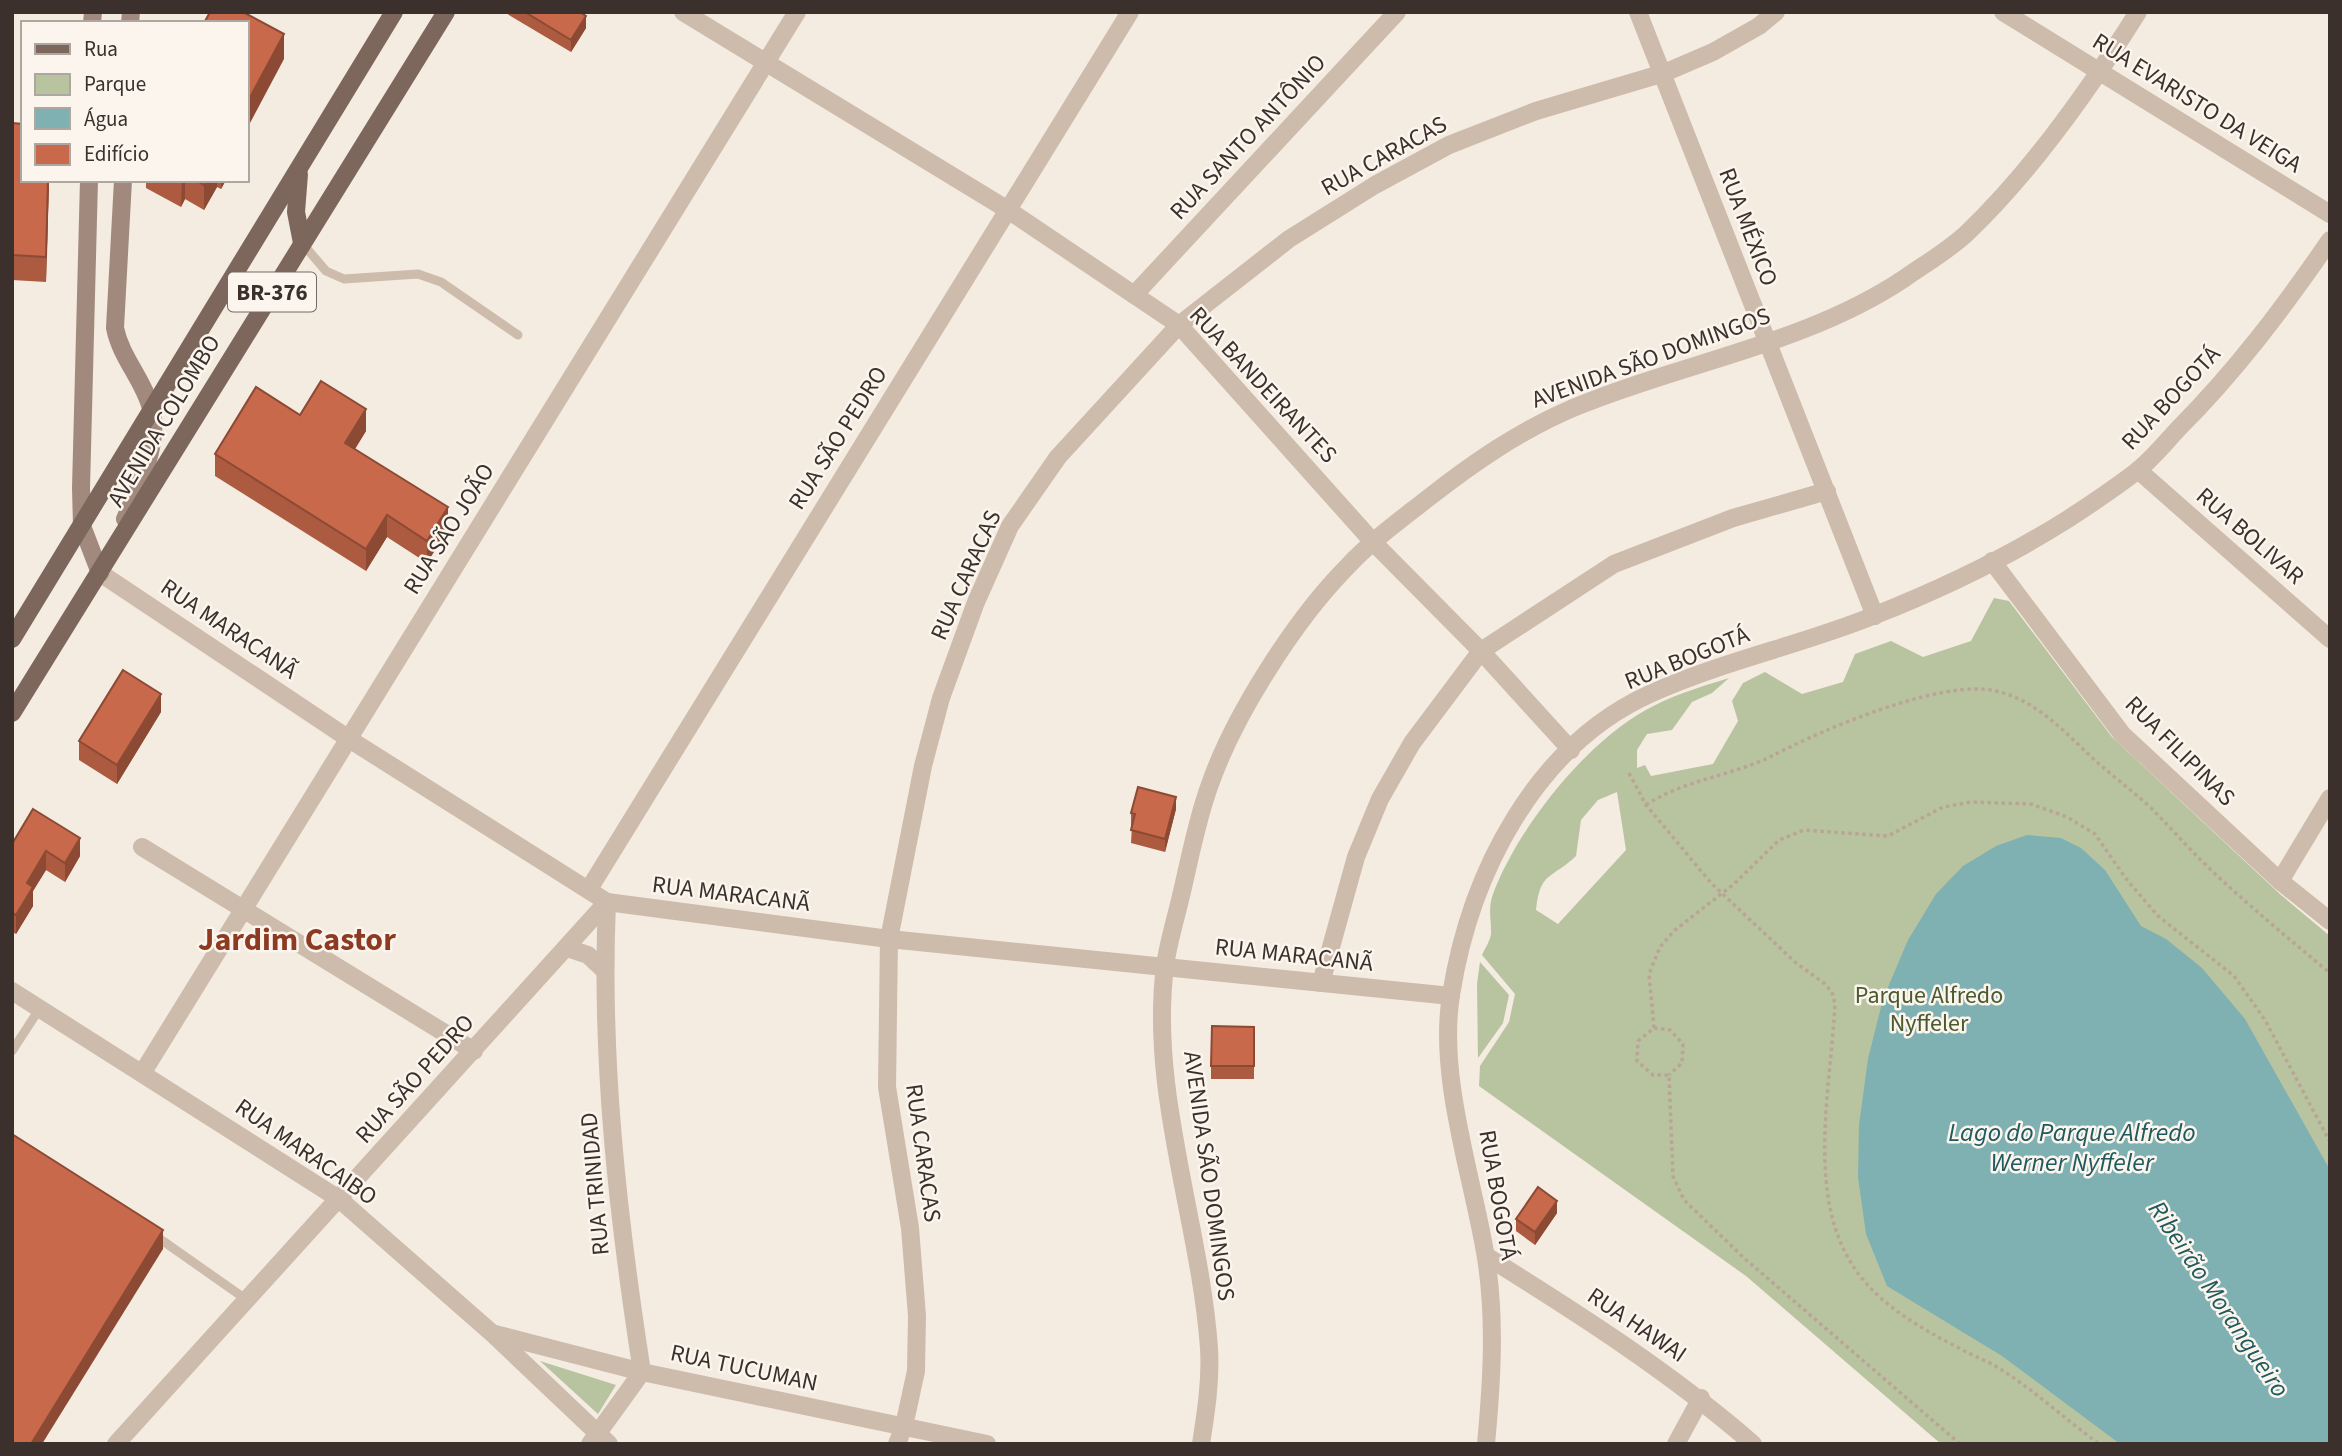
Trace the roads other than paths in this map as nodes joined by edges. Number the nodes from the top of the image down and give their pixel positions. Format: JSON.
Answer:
{"nodes":[{"id":1,"x":394,"y":12,"type":"edge"},
{"id":2,"x":446,"y":12,"type":"edge"},
{"id":3,"x":683,"y":12,"type":"edge"},
{"id":4,"x":797,"y":12,"type":"edge"},
{"id":5,"x":1130,"y":12,"type":"edge"},
{"id":6,"x":1398,"y":12,"type":"edge"},
{"id":7,"x":1638,"y":12,"type":"edge"},
{"id":8,"x":1776,"y":12,"type":"edge"},
{"id":9,"x":2003,"y":12,"type":"edge"},
{"id":10,"x":2138,"y":12,"type":"edge"},
{"id":11,"x":765,"y":64,"type":"junction"},
{"id":12,"x":2100,"y":72,"type":"junction"},
{"id":13,"x":1664,"y":73,"type":"junction"},
{"id":14,"x":300,"y":167,"type":"junction"},
{"id":15,"x":89,"y":182,"type":"edge"},
{"id":16,"x":123,"y":182,"type":"edge"},
{"id":17,"x":1008,"y":210,"type":"junction"},
{"id":18,"x":2330,"y":214,"type":"edge"},
{"id":19,"x":2330,"y":240,"type":"edge"},
{"id":20,"x":302,"y":243,"type":"junction"},
{"id":21,"x":1135,"y":295,"type":"junction"},
{"id":22,"x":1179,"y":326,"type":"junction"},
{"id":23,"x":518,"y":335,"type":"dead end"},
{"id":24,"x":1766,"y":344,"type":"junction"},
{"id":25,"x":152,"y":409,"type":"junction"},
{"id":26,"x":2138,"y":470,"type":"junction"},
{"id":27,"x":1827,"y":491,"type":"junction"},
{"id":28,"x":82,"y":526,"type":"junction"},
{"id":29,"x":1373,"y":542,"type":"junction"},
{"id":30,"x":1992,"y":561,"type":"junction"},
{"id":31,"x":100,"y":573,"type":"junction"},
{"id":32,"x":1875,"y":616,"type":"junction"},
{"id":33,"x":12,"y":639,"type":"edge"},
{"id":34,"x":2330,"y":639,"type":"edge"},
{"id":35,"x":1481,"y":651,"type":"junction"},
{"id":36,"x":12,"y":713,"type":"edge"},
{"id":37,"x":349,"y":739,"type":"junction"},
{"id":38,"x":1571,"y":750,"type":"junction"},
{"id":39,"x":2330,"y":798,"type":"edge"},
{"id":40,"x":142,"y":847,"type":"dead end"},
{"id":41,"x":2280,"y":881,"type":"junction"},
{"id":42,"x":589,"y":889,"type":"junction"},
{"id":43,"x":607,"y":902,"type":"junction"},
{"id":44,"x":244,"y":908,"type":"junction"},
{"id":45,"x":2330,"y":921,"type":"edge"},
{"id":46,"x":889,"y":939,"type":"junction"},
{"id":47,"x":567,"y":948,"type":"junction"},
{"id":48,"x":1165,"y":966,"type":"junction"},
{"id":49,"x":604,"y":970,"type":"junction"},
{"id":50,"x":1321,"y":983,"type":"junction"},
{"id":51,"x":12,"y":991,"type":"edge"},
{"id":52,"x":1451,"y":996,"type":"junction"},
{"id":53,"x":40,"y":1008,"type":"junction"},
{"id":54,"x":12,"y":1051,"type":"edge"},
{"id":55,"x":474,"y":1051,"type":"junction"},
{"id":56,"x":144,"y":1072,"type":"junction"},
{"id":57,"x":339,"y":1199,"type":"junction"},
{"id":58,"x":141,"y":1225,"type":"edge"},
{"id":59,"x":1486,"y":1256,"type":"junction"},
{"id":60,"x":247,"y":1300,"type":"junction"},
{"id":61,"x":493,"y":1334,"type":"junction"},
{"id":62,"x":642,"y":1372,"type":"junction"},
{"id":63,"x":1701,"y":1398,"type":"junction"},
{"id":64,"x":904,"y":1426,"type":"junction"},
{"id":65,"x":599,"y":1441,"type":"edge"},
{"id":66,"x":116,"y":1444,"type":"edge"},
{"id":67,"x":897,"y":1444,"type":"edge"},
{"id":68,"x":987,"y":1444,"type":"edge"},
{"id":69,"x":1201,"y":1444,"type":"edge"},
{"id":70,"x":1486,"y":1444,"type":"edge"},
{"id":71,"x":1676,"y":1444,"type":"edge"},
{"id":72,"x":1753,"y":1444,"type":"edge"}],
"edges":[{"from":1,"to":14,"type":"main road","name":"AVENIDA COLOMBO","number":"BR-376"},
{"from":2,"to":20,"type":"main road","name":"AVENIDA COLOMBO","number":"BR-376"},
{"from":3,"to":11,"type":"street","name":"RUA BANDEIRANTES"},
{"from":4,"to":11,"type":"street","name":"RUA SÃO JOÃO"},
{"from":5,"to":17,"type":"street","name":"RUA SÃO PEDRO"},
{"from":6,"to":21,"type":"street","name":"RUA SANTO ANTÔNIO"},
{"from":7,"to":13,"type":"street","name":"RUA MÉXICO"},
{"from":8,"to":13,"type":"street","name":"RUA CARACAS"},
{"from":9,"to":12,"type":"street","name":"RUA EVARISTO DA VEIGA"},
{"from":10,"to":12,"type":"street","name":"AVENIDA SÃO DOMINGOS"},
{"from":11,"to":17,"type":"street","name":"RUA BANDEIRANTES"},
{"from":11,"to":37,"type":"street","name":"RUA SÃO JOÃO"},
{"from":12,"to":18,"type":"street","name":"RUA EVARISTO DA VEIGA"},
{"from":12,"to":24,"type":"street","name":"AVENIDA SÃO DOMINGOS"},
{"from":13,"to":22,"type":"street","name":"RUA CARACAS"},
{"from":13,"to":24,"type":"street","name":"RUA MÉXICO"},
{"from":14,"to":20,"type":"main road"},
{"from":14,"to":25,"type":"main road","name":"AVENIDA COLOMBO","number":"BR-376"},
{"from":15,"to":28,"type":"main road"},
{"from":16,"to":25,"type":"main road"},
{"from":17,"to":21,"type":"street","name":"RUA BANDEIRANTES"},
{"from":17,"to":42,"type":"street","name":"RUA SÃO PEDRO"},
{"from":19,"to":26,"type":"street","name":"RUA BOGOTÁ"},
{"from":20,"to":23,"type":"lane"},
{"from":20,"to":31,"type":"main road","name":"AVENIDA COLOMBO","number":"BR-376"},
{"from":21,"to":22,"type":"street","name":"RUA BANDEIRANTES"},
{"from":22,"to":29,"type":"street","name":"RUA BANDEIRANTES"},
{"from":22,"to":46,"type":"street","name":"RUA CARACAS"},
{"from":24,"to":27,"type":"street","name":"RUA MÉXICO"},
{"from":24,"to":29,"type":"street","name":"AVENIDA SÃO DOMINGOS"},
{"from":25,"to":28,"type":"main road","name":"AVENIDA COLOMBO","number":"BR-376"},
{"from":25,"to":31,"type":"main road"},
{"from":26,"to":30,"type":"street","name":"RUA BOGOTÁ"},
{"from":26,"to":34,"type":"street","name":"RUA BOLIVAR"},
{"from":27,"to":32,"type":"street","name":"RUA MÉXICO"},
{"from":27,"to":35,"type":"street"},
{"from":28,"to":31,"type":"main road"},
{"from":28,"to":33,"type":"main road","name":"AVENIDA COLOMBO","number":"BR-376"},
{"from":29,"to":35,"type":"street","name":"RUA BANDEIRANTES"},
{"from":29,"to":48,"type":"street","name":"AVENIDA SÃO DOMINGOS"},
{"from":30,"to":32,"type":"street","name":"RUA BOGOTÁ"},
{"from":30,"to":41,"type":"street","name":"RUA FILIPINAS"},
{"from":31,"to":36,"type":"main road","name":"AVENIDA COLOMBO","number":"BR-376"},
{"from":31,"to":37,"type":"street","name":"RUA MARACANÃ"},
{"from":32,"to":38,"type":"street","name":"RUA BOGOTÁ"},
{"from":35,"to":38,"type":"street","name":"RUA BANDEIRANTES"},
{"from":35,"to":50,"type":"street"},
{"from":37,"to":42,"type":"street","name":"RUA MARACANÃ"},
{"from":37,"to":44,"type":"street","name":"RUA SÃO JOÃO"},
{"from":38,"to":52,"type":"street","name":"RUA BOGOTÁ"},
{"from":39,"to":41,"type":"street"},
{"from":40,"to":44,"type":"street"},
{"from":41,"to":45,"type":"street","name":"RUA FILIPINAS"},
{"from":42,"to":43,"type":"street","name":"RUA MARACANÃ"},
{"from":43,"to":46,"type":"street","name":"RUA MARACANÃ"},
{"from":43,"to":47,"type":"street","name":"RUA SÃO PEDRO"},
{"from":43,"to":49,"type":"street","name":"RUA TRINIDAD"},
{"from":44,"to":55,"type":"street"},
{"from":44,"to":56,"type":"street","name":"RUA SÃO JOÃO"},
{"from":46,"to":48,"type":"street","name":"RUA MARACANÃ"},
{"from":46,"to":64,"type":"street","name":"RUA CARACAS"},
{"from":47,"to":49,"type":"street"},
{"from":47,"to":55,"type":"street","name":"RUA SÃO PEDRO"},
{"from":48,"to":50,"type":"street","name":"RUA MARACANÃ"},
{"from":48,"to":69,"type":"street","name":"AVENIDA SÃO DOMINGOS"},
{"from":49,"to":62,"type":"street","name":"RUA TRINIDAD"},
{"from":50,"to":52,"type":"street","name":"RUA MARACANÃ"},
{"from":51,"to":53,"type":"street","name":"RUA MARACAIBO"},
{"from":52,"to":59,"type":"street","name":"RUA BOGOTÁ"},
{"from":53,"to":54,"type":"lane"},
{"from":53,"to":56,"type":"street","name":"RUA MARACAIBO"},
{"from":55,"to":57,"type":"street","name":"RUA SÃO PEDRO"},
{"from":56,"to":57,"type":"street","name":"RUA MARACAIBO"},
{"from":57,"to":60,"type":"street","name":"RUA SÃO PEDRO"},
{"from":57,"to":61,"type":"street","name":"RUA MARACAIBO"},
{"from":58,"to":60,"type":"lane"},
{"from":59,"to":63,"type":"street","name":"RUA HAWAI"},
{"from":59,"to":70,"type":"street","name":"RUA BOGOTÁ"},
{"from":60,"to":66,"type":"street","name":"RUA SÃO PEDRO"},
{"from":61,"to":62,"type":"street","name":"RUA TUCUMAN"},
{"from":61,"to":65,"type":"street","name":"RUA MARACAIBO"},
{"from":62,"to":64,"type":"street","name":"RUA TUCUMAN"},
{"from":62,"to":65,"type":"street"},
{"from":63,"to":71,"type":"street"},
{"from":63,"to":72,"type":"street","name":"RUA HAWAI"},
{"from":64,"to":67,"type":"street","name":"RUA CARACAS"},
{"from":64,"to":68,"type":"street","name":"RUA TUCUMAN"}]}
